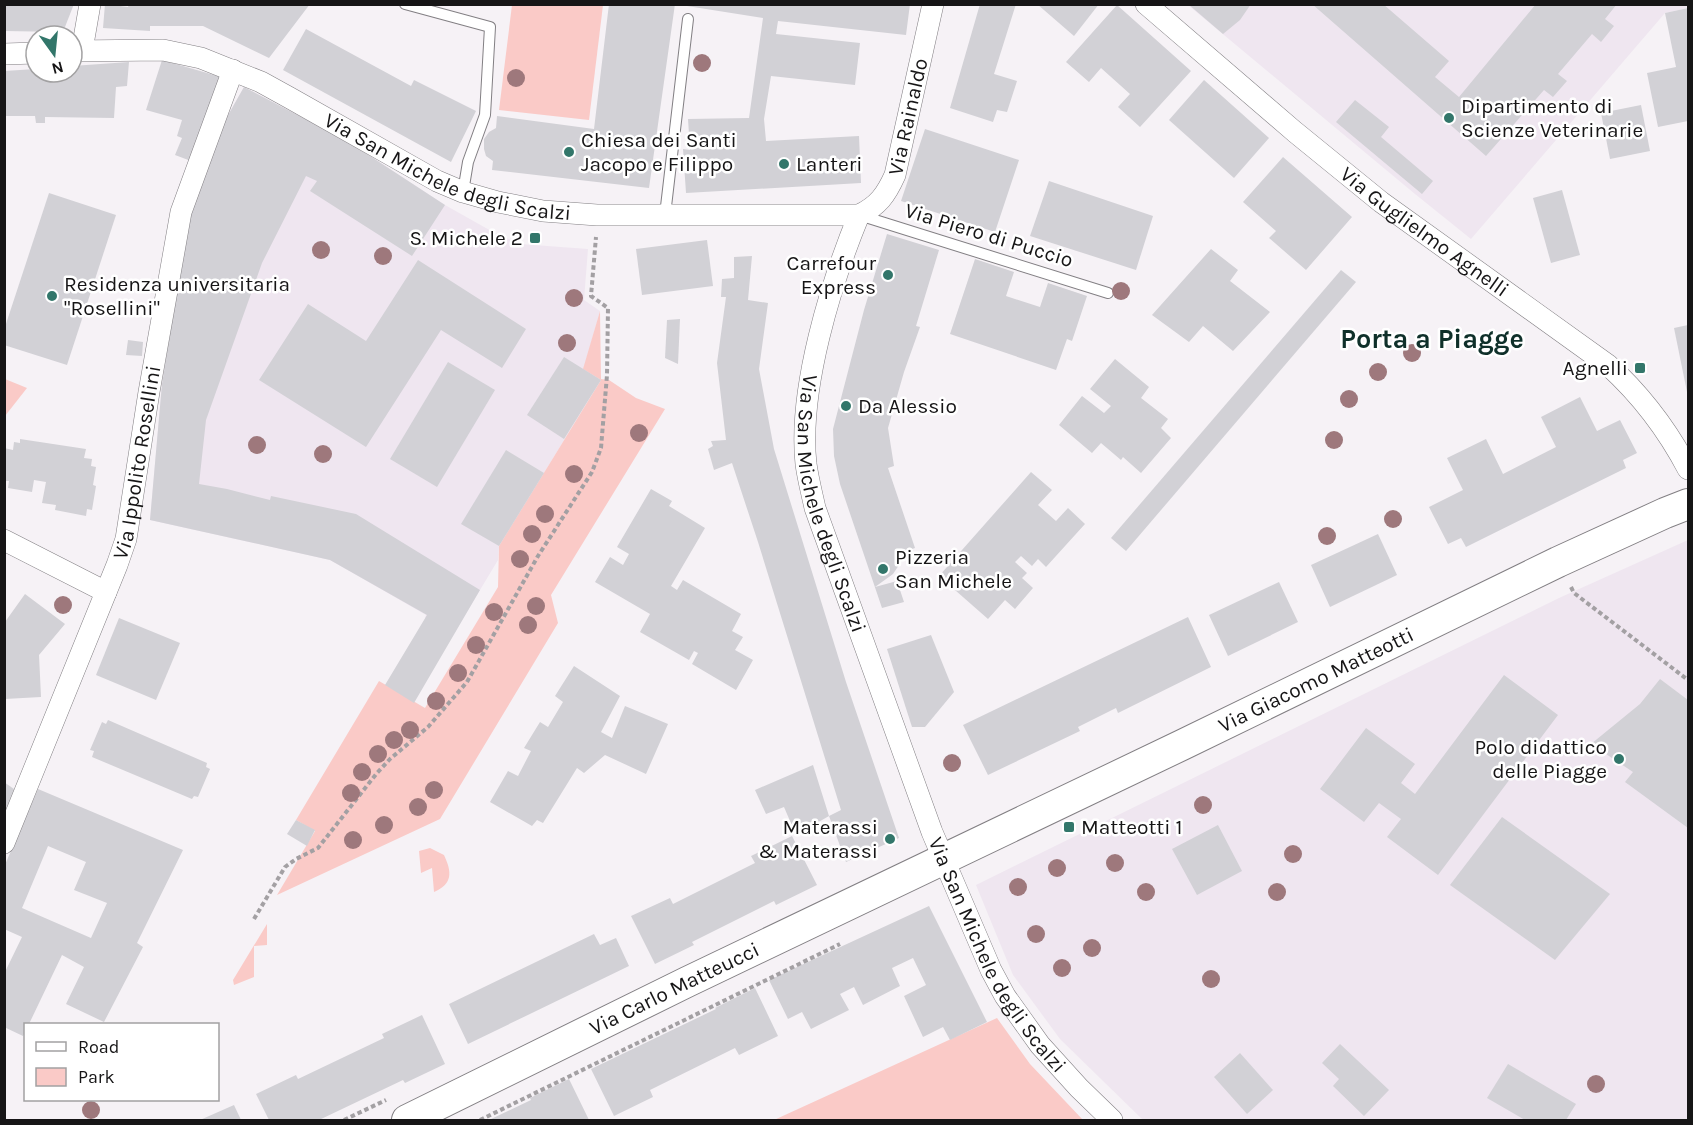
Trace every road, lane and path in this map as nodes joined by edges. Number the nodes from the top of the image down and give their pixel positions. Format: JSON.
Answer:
{"nodes":[{"id":1,"x":90,"y":4,"type":"edge"},
{"id":2,"x":405,"y":4,"type":"edge"},
{"id":3,"x":933,"y":4,"type":"edge"},
{"id":4,"x":1146,"y":4,"type":"edge"},
{"id":5,"x":688,"y":19,"type":"dead end"},
{"id":6,"x":84,"y":25,"type":"edge"},
{"id":7,"x":84,"y":50,"type":"edge"},
{"id":8,"x":24,"y":53,"type":"edge"},
{"id":9,"x":4,"y":54,"type":"edge"},
{"id":10,"x":233,"y":70,"type":"junction"},
{"id":11,"x":463,"y":192,"type":"junction"},
{"id":12,"x":597,"y":215,"type":"junction"},
{"id":13,"x":665,"y":215,"type":"junction"},
{"id":14,"x":859,"y":215,"type":"junction"},
{"id":15,"x":1108,"y":293,"type":"dead end"},
{"id":16,"x":1689,"y":469,"type":"edge"},
{"id":17,"x":1689,"y":504,"type":"edge"},
{"id":18,"x":4,"y":540,"type":"edge"},
{"id":19,"x":1571,"y":587,"type":"dead end"},
{"id":20,"x":106,"y":591,"type":"junction"},
{"id":21,"x":1689,"y":680,"type":"edge"},
{"id":22,"x":4,"y":843,"type":"edge"},
{"id":23,"x":943,"y":859,"type":"junction"},
{"id":24,"x":254,"y":919,"type":"dead end"},
{"id":25,"x":847,"y":940,"type":"dead end"},
{"id":26,"x":407,"y":1120,"type":"edge"},
{"id":27,"x":480,"y":1120,"type":"edge"},
{"id":28,"x":1112,"y":1120,"type":"edge"}],
"edges":[{"from":1,"to":6,"type":"street"},
{"from":2,"to":11,"type":"lane"},
{"from":3,"to":14,"type":"street","name":"Via Rainaldo"},
{"from":4,"to":16,"type":"street","name":"Via Guglielmo Agnelli"},
{"from":5,"to":13,"type":"lane"},
{"from":7,"to":10,"type":"street","name":"Via San Michele degli Scalzi"},
{"from":8,"to":9,"type":"street"},
{"from":10,"to":11,"type":"street","name":"Via San Michele degli Scalzi"},
{"from":10,"to":20,"type":"street","name":"Via Ippolito Rosellini"},
{"from":11,"to":12,"type":"street","name":"Via San Michele degli Scalzi"},
{"from":12,"to":13,"type":"street","name":"Via San Michele degli Scalzi"},
{"from":12,"to":24,"type":"path"},
{"from":13,"to":14,"type":"street","name":"Via San Michele degli Scalzi"},
{"from":14,"to":15,"type":"lane","name":"Via Piero di Puccio"},
{"from":14,"to":23,"type":"street","name":"Via San Michele degli Scalzi"},
{"from":17,"to":23,"type":"main road","name":"Via Giacomo Matteotti"},
{"from":18,"to":20,"type":"street"},
{"from":19,"to":21,"type":"path"},
{"from":20,"to":22,"type":"street","name":"Via Ippolito Rosellini"},
{"from":23,"to":26,"type":"main road","name":"Via Carlo Matteucci"},
{"from":23,"to":28,"type":"street","name":"Via San Michele degli Scalzi"},
{"from":25,"to":27,"type":"path"}]}
